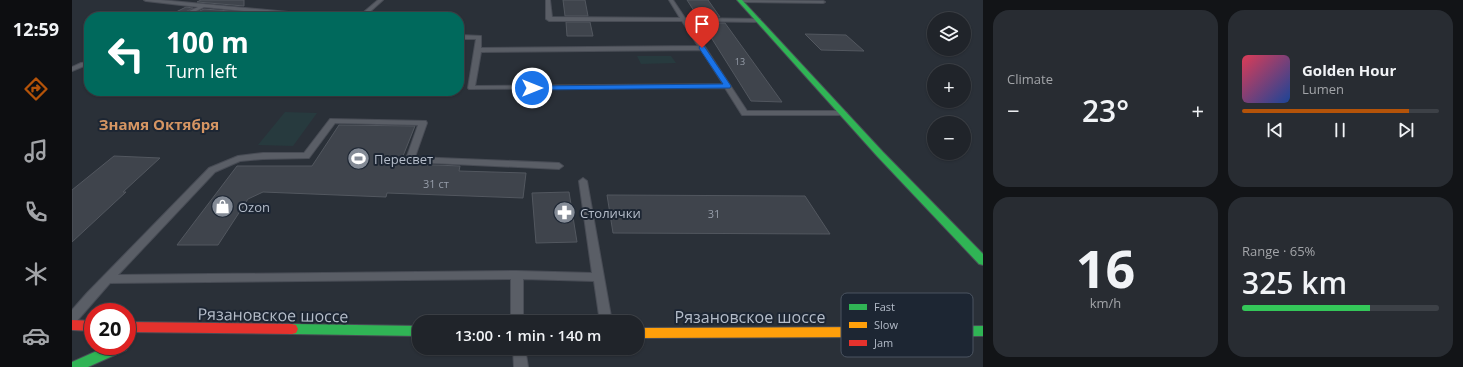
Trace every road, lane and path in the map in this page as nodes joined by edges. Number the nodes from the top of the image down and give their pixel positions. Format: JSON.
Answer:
{"nodes":[{"id":1,"x":146,"y":0,"type":"edge"},
{"id":2,"x":381,"y":0,"type":"edge"},
{"id":3,"x":548,"y":0,"type":"edge"},
{"id":4,"x":671,"y":0,"type":"edge"},
{"id":5,"x":740,"y":1,"type":"edge"},
{"id":6,"x":823,"y":2,"type":"dead end"},
{"id":7,"x":203,"y":6,"type":"junction"},
{"id":8,"x":252,"y":10,"type":"junction"},
{"id":9,"x":190,"y":12,"type":"edge"},
{"id":10,"x":249,"y":12,"type":"edge"},
{"id":11,"x":271,"y":12,"type":"edge"},
{"id":12,"x":367,"y":12,"type":"edge"},
{"id":13,"x":684,"y":19,"type":"junction"},
{"id":14,"x":758,"y":20,"type":"junction"},
{"id":15,"x":464,"y":37,"type":"edge"},
{"id":16,"x":702,"y":48,"type":"junction"},
{"id":17,"x":478,"y":50,"type":"junction"},
{"id":18,"x":84,"y":64,"type":"edge"},
{"id":19,"x":72,"y":69,"type":"edge"},
{"id":20,"x":727,"y":86,"type":"junction"},
{"id":21,"x":843,"y":113,"type":"junction"},
{"id":22,"x":559,"y":166,"type":"dead end"},
{"id":23,"x":583,"y":180,"type":"dead end"},
{"id":24,"x":983,"y":261,"type":"edge"},
{"id":25,"x":516,"y":275,"type":"junction"},
{"id":26,"x":598,"y":277,"type":"junction"},
{"id":27,"x":107,"y":279,"type":"junction"},
{"id":28,"x":517,"y":315,"type":"edge"},
{"id":29,"x":605,"y":315,"type":"edge"},
{"id":30,"x":72,"y":318,"type":"edge"},
{"id":31,"x":72,"y":325,"type":"edge"},
{"id":32,"x":84,"y":326,"type":"edge"},
{"id":33,"x":136,"y":327,"type":"edge"},
{"id":34,"x":412,"y":331,"type":"edge"},
{"id":35,"x":973,"y":331,"type":"edge"},
{"id":36,"x":983,"y":331,"type":"edge"},
{"id":37,"x":841,"y":332,"type":"edge"},
{"id":38,"x":644,"y":333,"type":"edge"},
{"id":39,"x":101,"y":355,"type":"edge"},
{"id":40,"x":520,"y":355,"type":"edge"},
{"id":41,"x":74,"y":367,"type":"edge"},
{"id":42,"x":521,"y":367,"type":"edge"}],
"edges":[{"from":1,"to":7,"type":"lane"},
{"from":2,"to":12,"type":"lane"},
{"from":3,"to":13,"type":"lane"},
{"from":4,"to":13,"type":"lane"},
{"from":5,"to":6,"type":"lane"},
{"from":5,"to":14,"type":"street"},
{"from":7,"to":8,"type":"lane"},
{"from":7,"to":9,"type":"lane"},
{"from":8,"to":10,"type":"lane"},
{"from":8,"to":11,"type":"lane"},
{"from":13,"to":14,"type":"lane"},
{"from":13,"to":16,"type":"lane"},
{"from":14,"to":21,"type":"street"},
{"from":15,"to":17,"type":"lane"},
{"from":16,"to":17,"type":"lane"},
{"from":16,"to":20,"type":"lane"},
{"from":17,"to":20,"type":"lane"},
{"from":18,"to":19,"type":"lane"},
{"from":20,"to":21,"type":"lane"},
{"from":21,"to":24,"type":"street"},
{"from":22,"to":27,"type":"lane"},
{"from":23,"to":26,"type":"lane"},
{"from":25,"to":26,"type":"lane"},
{"from":25,"to":27,"type":"lane"},
{"from":25,"to":28,"type":"lane"},
{"from":26,"to":29,"type":"lane"},
{"from":27,"to":30,"type":"lane"},
{"from":31,"to":32,"type":"street"},
{"from":33,"to":34,"type":"street","name":"Рязановское шоссе"},
{"from":35,"to":36,"type":"street","name":"Рязановское шоссе"},
{"from":37,"to":38,"type":"street","name":"Рязановское шоссе"},
{"from":39,"to":41,"type":"street"},
{"from":40,"to":42,"type":"lane"}]}
